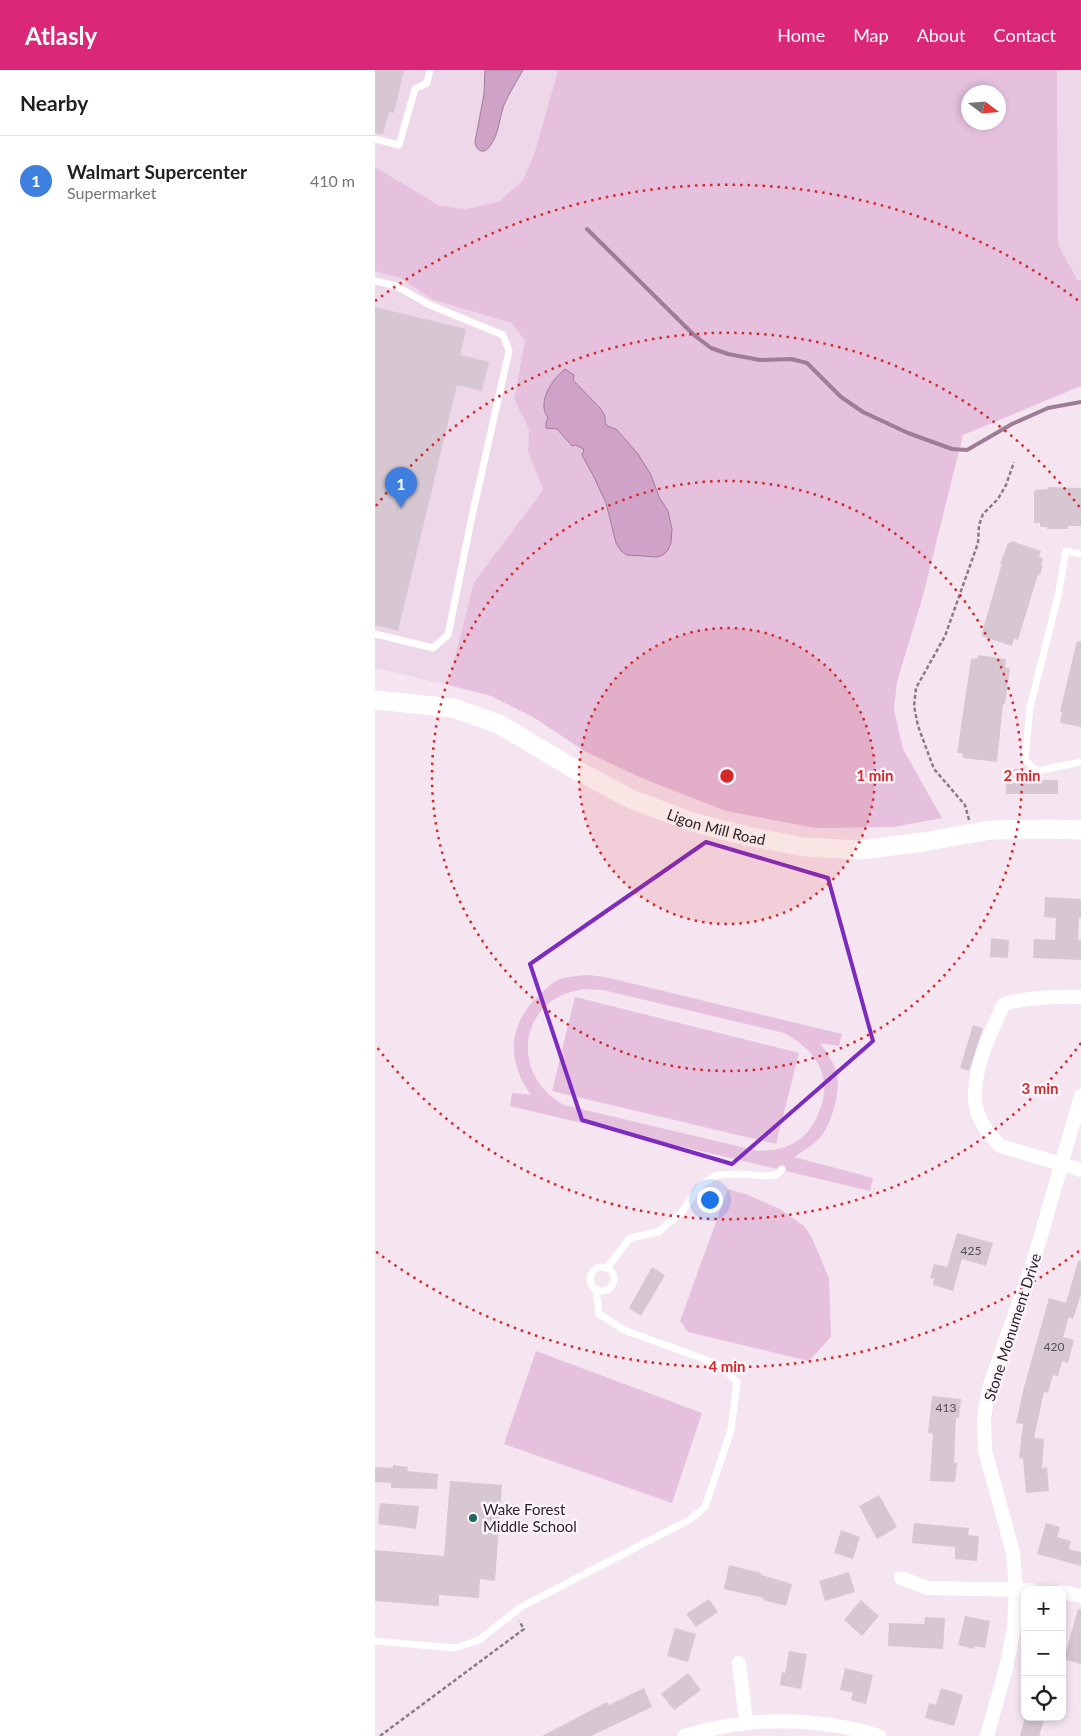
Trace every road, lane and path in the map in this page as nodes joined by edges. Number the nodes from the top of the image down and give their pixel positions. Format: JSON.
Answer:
{"nodes":[{"id":1,"x":430,"y":70,"type":"edge"},
{"id":2,"x":375,"y":139,"type":"edge"},
{"id":3,"x":375,"y":281,"type":"edge"},
{"id":4,"x":1014,"y":462,"type":"dead end"},
{"id":5,"x":1081,"y":554,"type":"edge"},
{"id":6,"x":375,"y":634,"type":"edge"},
{"id":7,"x":375,"y":700,"type":"edge"},
{"id":8,"x":1081,"y":762,"type":"edge"},
{"id":9,"x":969,"y":822,"type":"dead end"},
{"id":10,"x":1081,"y":830,"type":"edge"},
{"id":11,"x":1081,"y":997,"type":"edge"},
{"id":12,"x":1081,"y":1096,"type":"edge"},
{"id":13,"x":1062,"y":1164,"type":"junction"},
{"id":14,"x":782,"y":1169,"type":"dead end"},
{"id":15,"x":1081,"y":1170,"type":"edge"},
{"id":16,"x":607,"y":1268,"type":"junction"},
{"id":17,"x":596,"y":1290,"type":"junction"},
{"id":18,"x":901,"y":1578,"type":"dead end"},
{"id":19,"x":1016,"y":1589,"type":"junction"},
{"id":20,"x":1021,"y":1589,"type":"edge"},
{"id":21,"x":1066,"y":1593,"type":"edge"},
{"id":22,"x":1081,"y":1596,"type":"edge"},
{"id":23,"x":521,"y":1624,"type":"dead end"},
{"id":24,"x":375,"y":1641,"type":"edge"},
{"id":25,"x":739,"y":1663,"type":"dead end"},
{"id":26,"x":746,"y":1722,"type":"junction"},
{"id":27,"x":380,"y":1736,"type":"edge"},
{"id":28,"x":684,"y":1736,"type":"edge"},
{"id":29,"x":879,"y":1736,"type":"edge"},
{"id":30,"x":987,"y":1736,"type":"edge"}],
"edges":[{"from":1,"to":2,"type":"lane"},
{"from":3,"to":6,"type":"lane"},
{"from":4,"to":9,"type":"path"},
{"from":5,"to":8,"type":"lane"},
{"from":7,"to":10,"type":"main road","name":"Ligon Mill Road"},
{"from":11,"to":13,"type":"street"},
{"from":12,"to":13,"type":"street","name":"Stone Monument Drive"},
{"from":13,"to":15,"type":"street"},
{"from":13,"to":19,"type":"street","name":"Stone Monument Drive"},
{"from":14,"to":16,"type":"lane"},
{"from":16,"to":17,"type":"lane"},
{"from":16,"to":17,"type":"lane"},
{"from":17,"to":24,"type":"lane"},
{"from":18,"to":19,"type":"street"},
{"from":19,"to":20,"type":"street"},
{"from":19,"to":30,"type":"street","name":"Stone Monument Drive"},
{"from":21,"to":22,"type":"street"},
{"from":23,"to":27,"type":"path"},
{"from":25,"to":26,"type":"street"},
{"from":26,"to":28,"type":"street"},
{"from":26,"to":29,"type":"street"}]}
